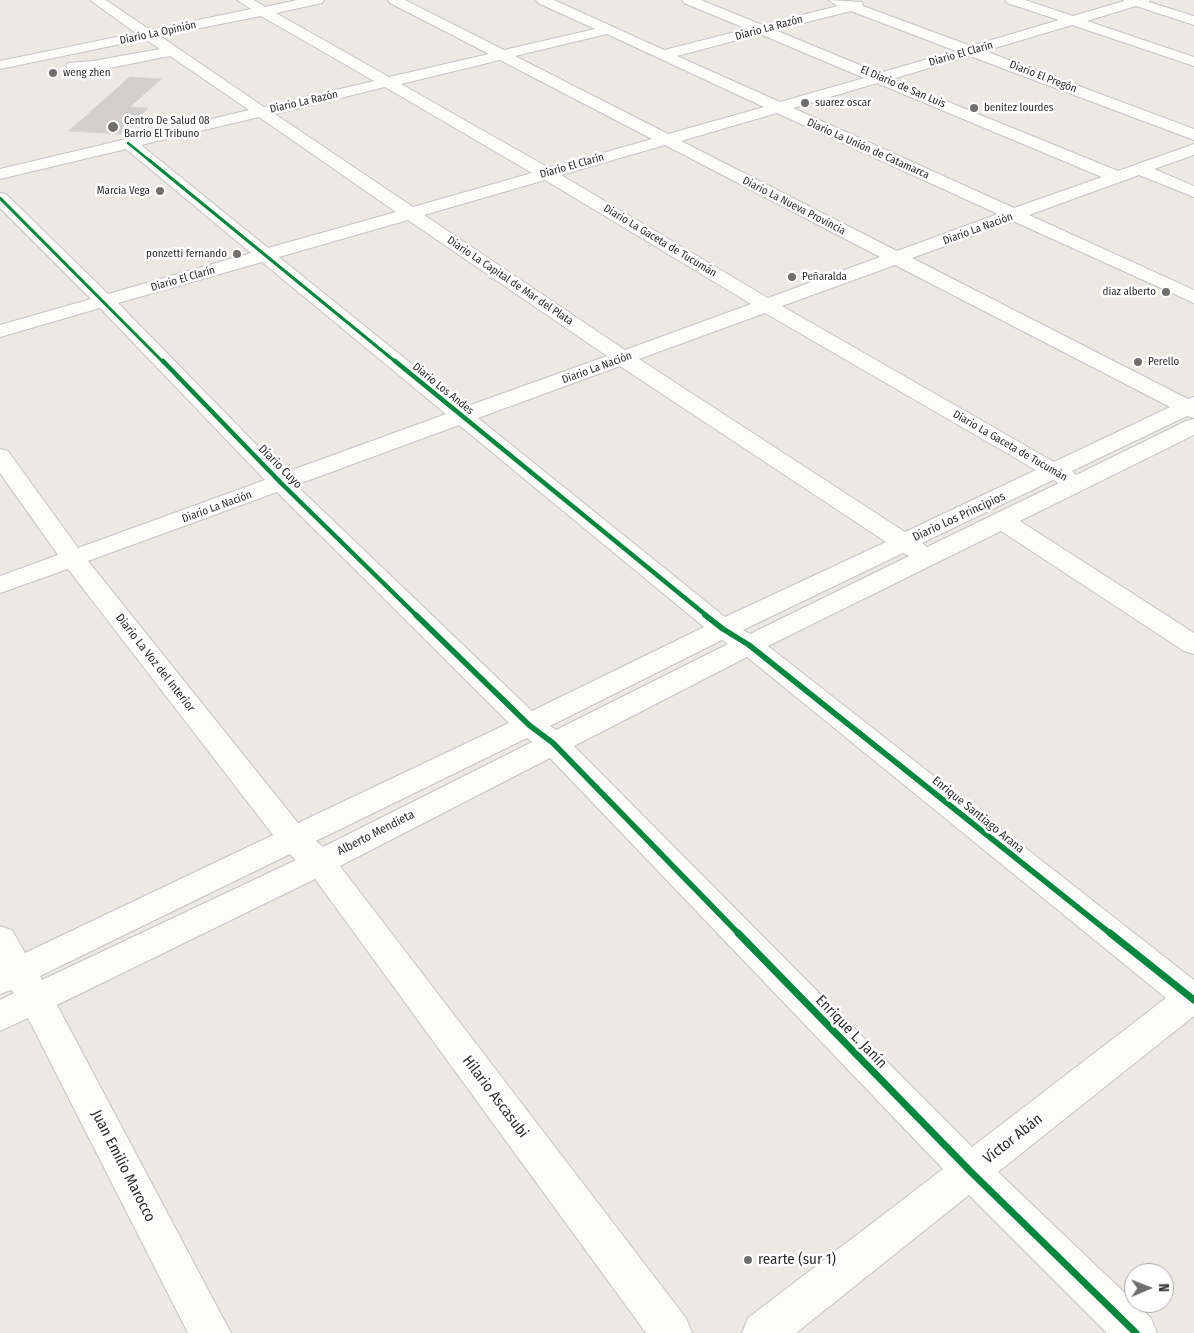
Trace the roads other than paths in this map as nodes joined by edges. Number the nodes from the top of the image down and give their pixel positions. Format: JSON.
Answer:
{"nodes":[{"id":1,"x":97,"y":0,"type":"edge"},
{"id":2,"x":244,"y":0,"type":"edge"},
{"id":3,"x":317,"y":0,"type":"edge"},
{"id":4,"x":394,"y":0,"type":"edge"},
{"id":5,"x":543,"y":0,"type":"edge"},
{"id":6,"x":689,"y":0,"type":"edge"},
{"id":7,"x":835,"y":0,"type":"edge"},
{"id":8,"x":875,"y":0,"type":"edge"},
{"id":9,"x":1012,"y":0,"type":"edge"},
{"id":10,"x":1136,"y":1,"type":"edge"},
{"id":11,"x":852,"y":6,"type":"junction"},
{"id":12,"x":263,"y":11,"type":"junction"},
{"id":13,"x":1074,"y":21,"type":"junction"},
{"id":14,"x":1194,"y":21,"type":"edge"},
{"id":15,"x":608,"y":30,"type":"junction"},
{"id":16,"x":761,"y":30,"type":"junction"},
{"id":17,"x":148,"y":35,"type":"junction"},
{"id":18,"x":8,"y":48,"type":"dead end"},
{"id":19,"x":972,"y":50,"type":"junction"},
{"id":20,"x":172,"y":51,"type":"junction"},
{"id":21,"x":502,"y":54,"type":"junction"},
{"id":22,"x":662,"y":55,"type":"junction"},
{"id":23,"x":23,"y":60,"type":"junction"},
{"id":24,"x":1194,"y":62,"type":"edge"},
{"id":25,"x":0,"y":65,"type":"edge"},
{"id":26,"x":880,"y":77,"type":"junction"},
{"id":27,"x":387,"y":82,"type":"junction"},
{"id":28,"x":777,"y":108,"type":"junction"},
{"id":29,"x":262,"y":112,"type":"junction"},
{"id":30,"x":1194,"y":135,"type":"edge"},
{"id":31,"x":664,"y":139,"type":"junction"},
{"id":32,"x":128,"y":143,"type":"junction"},
{"id":33,"x":1194,"y":149,"type":"edge"},
{"id":34,"x":1138,"y":169,"type":"junction"},
{"id":35,"x":546,"y":173,"type":"junction"},
{"id":36,"x":0,"y":174,"type":"edge"},
{"id":37,"x":1117,"y":177,"type":"junction"},
{"id":38,"x":1194,"y":192,"type":"edge"},
{"id":39,"x":0,"y":198,"type":"edge"},
{"id":40,"x":409,"y":212,"type":"junction"},
{"id":41,"x":1014,"y":216,"type":"junction"},
{"id":42,"x":265,"y":255,"type":"junction"},
{"id":43,"x":898,"y":258,"type":"junction"},
{"id":44,"x":1194,"y":297,"type":"edge"},
{"id":45,"x":104,"y":301,"type":"junction"},
{"id":46,"x":766,"y":305,"type":"junction"},
{"id":47,"x":0,"y":331,"type":"edge"},
{"id":48,"x":623,"y":358,"type":"junction"},
{"id":49,"x":462,"y":417,"type":"junction"},
{"id":50,"x":1189,"y":421,"type":"edge"},
{"id":51,"x":0,"y":456,"type":"edge"},
{"id":52,"x":1065,"y":478,"type":"junction"},
{"id":53,"x":281,"y":483,"type":"junction"},
{"id":54,"x":1001,"y":520,"type":"junction"},
{"id":55,"x":904,"y":542,"type":"junction"},
{"id":56,"x":926,"y":557,"type":"junction"},
{"id":57,"x":73,"y":559,"type":"junction"},
{"id":58,"x":0,"y":585,"type":"edge"},
{"id":59,"x":723,"y":629,"type":"junction"},
{"id":60,"x":749,"y":645,"type":"junction"},
{"id":61,"x":1194,"y":645,"type":"edge"},
{"id":62,"x":541,"y":734,"type":"junction"},
{"id":63,"x":293,"y":839,"type":"junction"},
{"id":64,"x":320,"y":862,"type":"junction"},
{"id":65,"x":0,"y":939,"type":"edge"},
{"id":66,"x":18,"y":984,"type":"edge"},
{"id":67,"x":1193,"y":998,"type":"edge"},
{"id":68,"x":0,"y":1016,"type":"edge"},
{"id":69,"x":971,"y":1172,"type":"junction"},
{"id":70,"x":210,"y":1333,"type":"edge"},
{"id":71,"x":671,"y":1333,"type":"edge"},
{"id":72,"x":763,"y":1333,"type":"edge"},
{"id":73,"x":1136,"y":1333,"type":"edge"}],
"edges":[{"from":1,"to":17,"type":"street","name":"Diario La Capital de Mar del Plata"},
{"from":2,"to":12,"type":"street","name":"Diario La Gaceta de Tucumán"},
{"from":3,"to":12,"type":"street","name":"Diario La Opinión"},
{"from":4,"to":21,"type":"street","name":"Diario La Nueva Provincia"},
{"from":5,"to":15,"type":"street","name":"Diario La Unión de Catamarca"},
{"from":6,"to":16,"type":"street","name":"El Diario de San Luis"},
{"from":7,"to":11,"type":"street","name":"Diario El Pregón"},
{"from":8,"to":11,"type":"street","name":"Diario La Razón"},
{"from":9,"to":13,"type":"street"},
{"from":10,"to":13,"type":"street","name":"Diario El Clarín"},
{"from":10,"to":14,"type":"street"},
{"from":11,"to":16,"type":"street","name":"Diario La Razón"},
{"from":11,"to":19,"type":"street","name":"Diario El Pregón"},
{"from":12,"to":17,"type":"street","name":"Diario La Opinión"},
{"from":12,"to":27,"type":"street","name":"Diario La Gaceta de Tucumán"},
{"from":13,"to":19,"type":"street","name":"Diario El Clarín"},
{"from":13,"to":24,"type":"street"},
{"from":15,"to":21,"type":"street","name":"Diario La Razón"},
{"from":15,"to":22,"type":"street","name":"Diario La Unión de Catamarca"},
{"from":16,"to":22,"type":"street","name":"Diario La Razón"},
{"from":16,"to":26,"type":"street","name":"El Diario de San Luis"},
{"from":17,"to":20,"type":"street","name":"Diario La Capital de Mar del Plata"},
{"from":17,"to":23,"type":"street","name":"Diario La Opinión"},
{"from":18,"to":23,"type":"street"},
{"from":19,"to":26,"type":"street","name":"Diario El Clarín"},
{"from":19,"to":30,"type":"street","name":"Diario El Pregón"},
{"from":20,"to":23,"type":"street"},
{"from":20,"to":29,"type":"street","name":"Diario La Capital de Mar del Plata"},
{"from":21,"to":27,"type":"street","name":"Diario La Razón"},
{"from":21,"to":31,"type":"street","name":"Diario La Nueva Provincia"},
{"from":22,"to":28,"type":"street","name":"Diario La Unión de Catamarca"},
{"from":23,"to":25,"type":"street","name":"Diario La Opinión"},
{"from":26,"to":28,"type":"street","name":"Diario El Clarín"},
{"from":26,"to":37,"type":"street","name":"El Diario de San Luis"},
{"from":27,"to":29,"type":"street","name":"Diario La Razón"},
{"from":27,"to":35,"type":"street","name":"Diario La Gaceta de Tucumán"},
{"from":28,"to":31,"type":"street","name":"Diario El Clarín"},
{"from":28,"to":41,"type":"street","name":"Diario La Unión de Catamarca"},
{"from":29,"to":32,"type":"street","name":"Diario La Razón"},
{"from":29,"to":40,"type":"street","name":"Diario La Capital de Mar del Plata"},
{"from":31,"to":35,"type":"street","name":"Diario El Clarín"},
{"from":31,"to":43,"type":"street","name":"Diario La Nueva Provincia"},
{"from":32,"to":36,"type":"street","name":"Diario La Razón"},
{"from":32,"to":42,"type":"street","name":"Diario Los Andes"},
{"from":33,"to":34,"type":"street","name":"Diario La Nación"},
{"from":34,"to":37,"type":"street","name":"Diario La Nación"},
{"from":34,"to":38,"type":"street"},
{"from":35,"to":40,"type":"street","name":"Diario El Clarín"},
{"from":35,"to":46,"type":"street","name":"Diario La Gaceta de Tucumán"},
{"from":37,"to":41,"type":"street","name":"Diario La Nación"},
{"from":39,"to":45,"type":"street","name":"Diario Cuyo"},
{"from":40,"to":42,"type":"street","name":"Diario El Clarín"},
{"from":40,"to":48,"type":"street","name":"Diario La Capital de Mar del Plata"},
{"from":41,"to":43,"type":"street","name":"Diario La Nación"},
{"from":41,"to":44,"type":"street","name":"Diario La Unión de Catamarca"},
{"from":42,"to":45,"type":"street","name":"Diario El Clarín"},
{"from":42,"to":49,"type":"street","name":"Diario Los Andes"},
{"from":43,"to":46,"type":"street","name":"Diario La Nación"},
{"from":43,"to":50,"type":"street","name":"Diario La Nueva Provincia"},
{"from":45,"to":47,"type":"street","name":"Diario El Clarín"},
{"from":45,"to":53,"type":"street","name":"Diario Cuyo"},
{"from":46,"to":48,"type":"street","name":"Diario La Nación"},
{"from":46,"to":52,"type":"street","name":"Diario La Gaceta de Tucumán"},
{"from":48,"to":49,"type":"street","name":"Diario La Nación"},
{"from":48,"to":55,"type":"street","name":"Diario La Capital de Mar del Plata"},
{"from":49,"to":53,"type":"street","name":"Diario La Nación"},
{"from":49,"to":59,"type":"street","name":"Diario Los Andes"},
{"from":50,"to":52,"type":"street","name":"Diario Los Principios"},
{"from":50,"to":52,"type":"street","name":"Diario Los Principios"},
{"from":51,"to":57,"type":"street","name":"Diario La Voz del Interior"},
{"from":52,"to":54,"type":"street","name":"Diario Los Principios"},
{"from":52,"to":55,"type":"street","name":"Diario Los Principios"},
{"from":53,"to":57,"type":"street","name":"Diario La Nación"},
{"from":53,"to":62,"type":"street","name":"Diario Cuyo"},
{"from":54,"to":56,"type":"street","name":"Diario Los Principios"},
{"from":54,"to":61,"type":"street"},
{"from":55,"to":56,"type":"street","name":"Diario La Capital de Mar del Plata"},
{"from":55,"to":59,"type":"street","name":"Diario Los Principios"},
{"from":56,"to":60,"type":"street","name":"Diario Los Principios"},
{"from":57,"to":58,"type":"street","name":"Diario La Nación"},
{"from":57,"to":63,"type":"street","name":"Diario La Voz del Interior"},
{"from":59,"to":60,"type":"street","name":"Diario Los Andes"},
{"from":59,"to":62,"type":"street","name":"Alberto Mendieta"},
{"from":60,"to":62,"type":"street","name":"Alberto Mendieta"},
{"from":60,"to":67,"type":"street","name":"Enrique Santiago Arana"},
{"from":62,"to":63,"type":"street","name":"Alberto Mendieta"},
{"from":62,"to":64,"type":"street","name":"Alberto Mendieta"},
{"from":62,"to":69,"type":"street","name":"Enrique L. Janín"},
{"from":63,"to":64,"type":"street","name":"Diario La Voz del Interior"},
{"from":63,"to":66,"type":"street","name":"Alberto Mendieta"},
{"from":64,"to":66,"type":"street","name":"Alberto Mendieta"},
{"from":64,"to":71,"type":"street","name":"Hilario Ascasubi"},
{"from":65,"to":66,"type":"street","name":"Juan Emilio Marocco"},
{"from":66,"to":68,"type":"street","name":"Alberto Mendieta"},
{"from":66,"to":70,"type":"street","name":"Juan Emilio Marocco"},
{"from":67,"to":69,"type":"street","name":"Víctor Abán"},
{"from":69,"to":72,"type":"street","name":"Víctor Abán"},
{"from":69,"to":73,"type":"street","name":"Enrique L. Janín"}]}
